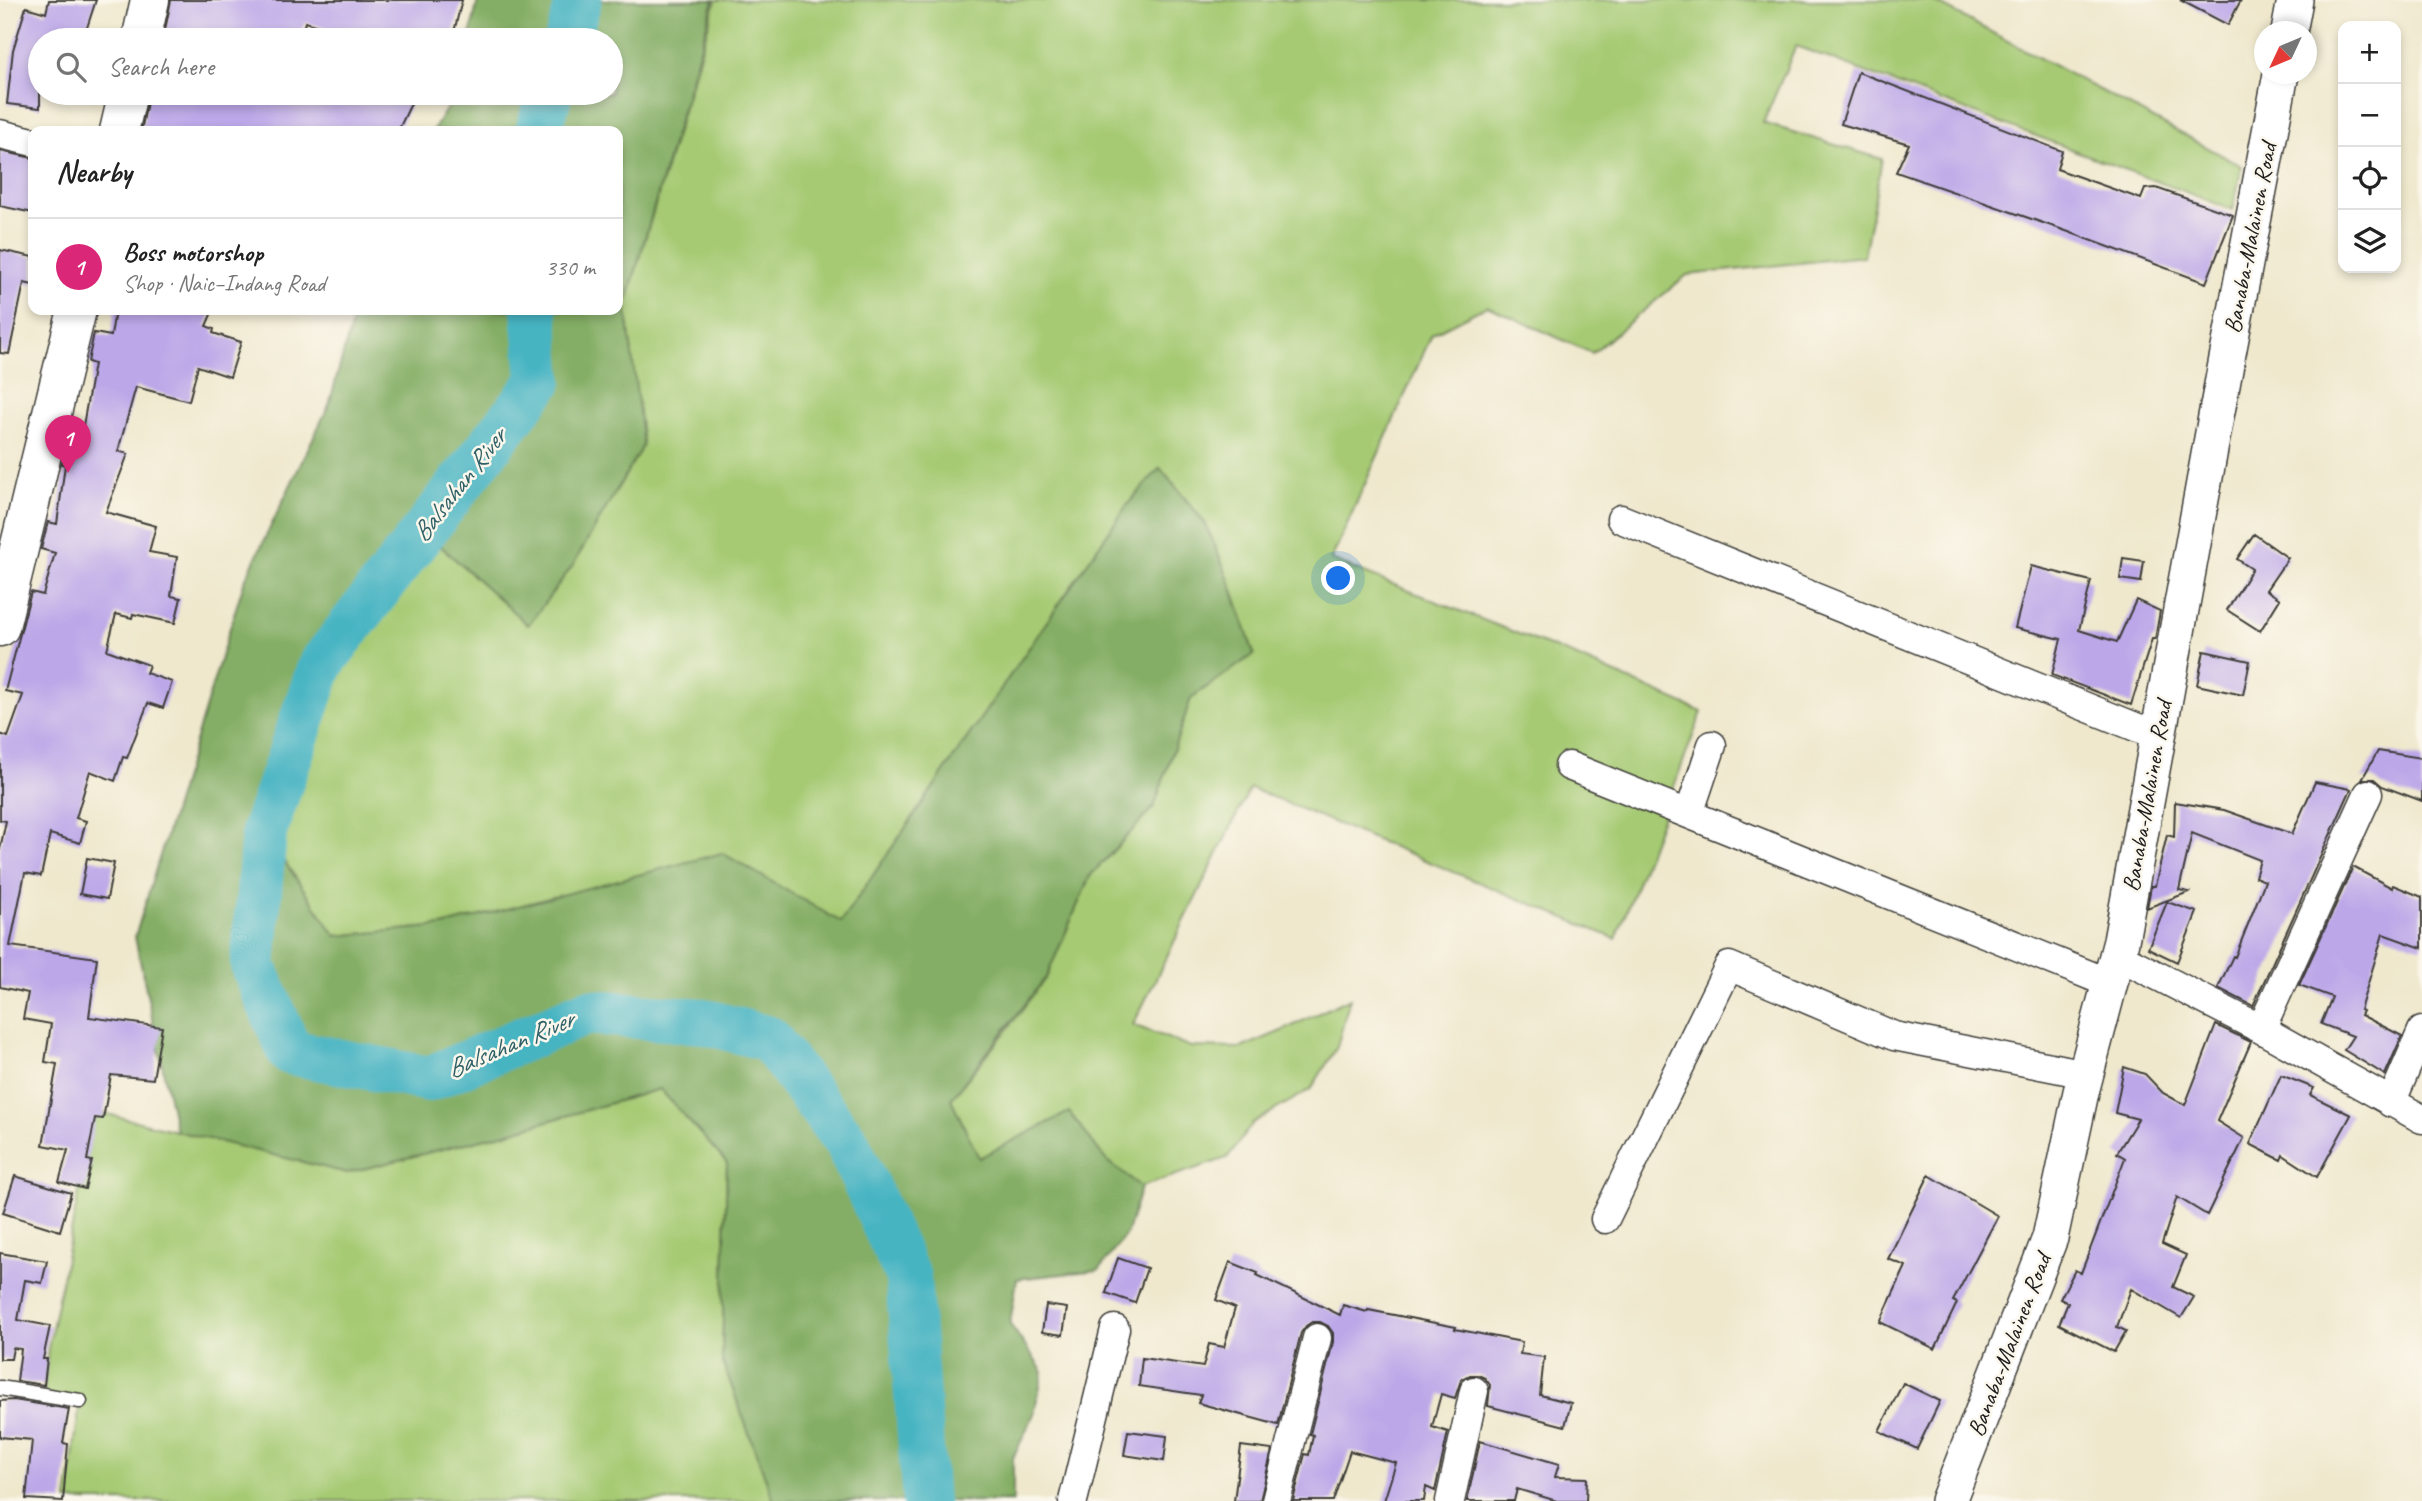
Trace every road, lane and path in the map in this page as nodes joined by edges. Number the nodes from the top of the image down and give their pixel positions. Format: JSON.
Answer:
{"nodes":[{"id":1,"x":150,"y":0,"type":"edge"},
{"id":2,"x":2295,"y":0,"type":"edge"},
{"id":3,"x":2291,"y":21,"type":"edge"},
{"id":4,"x":144,"y":28,"type":"edge"},
{"id":5,"x":2279,"y":84,"type":"edge"},
{"id":6,"x":125,"y":105,"type":"edge"},
{"id":7,"x":120,"y":126,"type":"edge"},
{"id":8,"x":0,"y":134,"type":"edge"},
{"id":9,"x":28,"y":141,"type":"edge"},
{"id":10,"x":76,"y":315,"type":"edge"},
{"id":11,"x":1621,"y":519,"type":"dead end"},
{"id":12,"x":0,"y":627,"type":"edge"},
{"id":13,"x":2158,"y":736,"type":"junction"},
{"id":14,"x":1712,"y":745,"type":"dead end"},
{"id":15,"x":1569,"y":766,"type":"dead end"},
{"id":16,"x":2368,"y":794,"type":"dead end"},
{"id":17,"x":1689,"y":814,"type":"junction"},
{"id":18,"x":2113,"y":969,"type":"junction"},
{"id":19,"x":2261,"y":1029,"type":"junction"},
{"id":20,"x":2422,"y":1031,"type":"edge"},
{"id":21,"x":2086,"y":1074,"type":"junction"},
{"id":22,"x":2391,"y":1103,"type":"junction"},
{"id":23,"x":2422,"y":1119,"type":"edge"},
{"id":24,"x":1605,"y":1219,"type":"dead end"},
{"id":25,"x":1115,"y":1329,"type":"dead end"},
{"id":26,"x":1317,"y":1338,"type":"dead end"},
{"id":27,"x":0,"y":1388,"type":"edge"},
{"id":28,"x":1474,"y":1391,"type":"dead end"},
{"id":29,"x":80,"y":1401,"type":"dead end"},
{"id":30,"x":1073,"y":1501,"type":"edge"},
{"id":31,"x":1276,"y":1501,"type":"edge"},
{"id":32,"x":1450,"y":1501,"type":"edge"},
{"id":33,"x":1948,"y":1501,"type":"edge"}],
"edges":[{"from":1,"to":4,"type":"main road"},
{"from":2,"to":3,"type":"street"},
{"from":5,"to":13,"type":"street","name":"Banaba-Malainen Road"},
{"from":6,"to":7,"type":"main road"},
{"from":8,"to":9,"type":"street"},
{"from":10,"to":12,"type":"main road"},
{"from":11,"to":13,"type":"street"},
{"from":13,"to":18,"type":"street","name":"Banaba-Malainen Road"},
{"from":14,"to":17,"type":"street"},
{"from":15,"to":17,"type":"street"},
{"from":16,"to":19,"type":"street"},
{"from":17,"to":18,"type":"street"},
{"from":18,"to":19,"type":"street"},
{"from":18,"to":21,"type":"street","name":"Banaba-Malainen Road"},
{"from":19,"to":22,"type":"street"},
{"from":20,"to":22,"type":"street"},
{"from":21,"to":24,"type":"street"},
{"from":21,"to":33,"type":"street","name":"Banaba-Malainen Road"},
{"from":22,"to":23,"type":"street"},
{"from":25,"to":30,"type":"street"},
{"from":26,"to":31,"type":"street"},
{"from":27,"to":29,"type":"lane"},
{"from":28,"to":32,"type":"street"}]}
